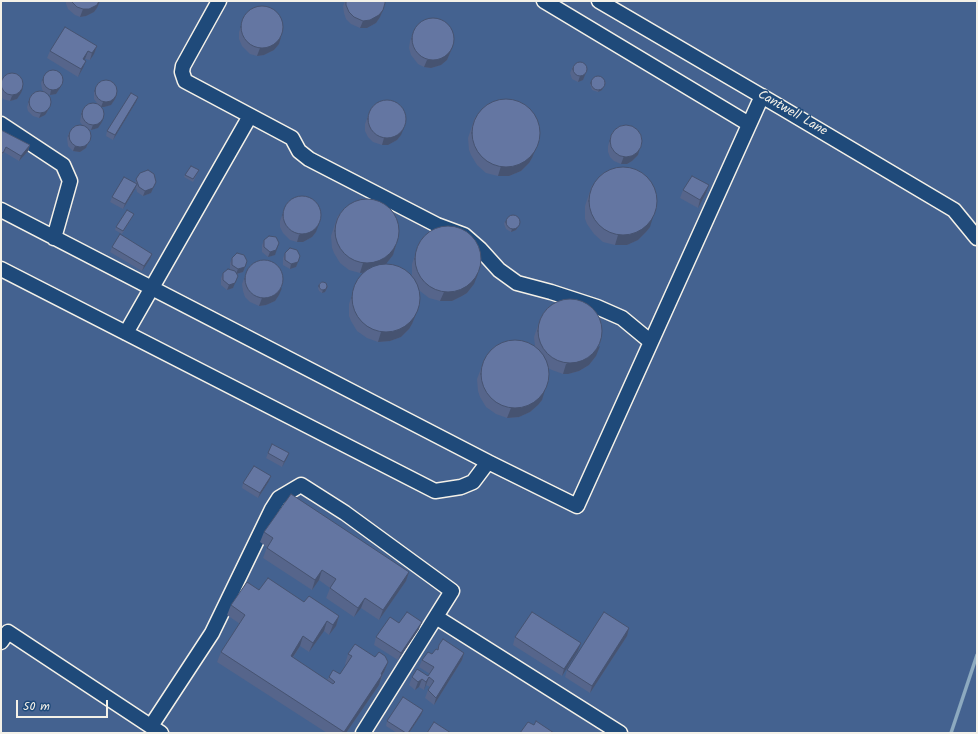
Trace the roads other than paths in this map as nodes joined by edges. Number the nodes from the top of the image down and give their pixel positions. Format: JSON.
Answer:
{"nodes":[{"id":1,"x":219,"y":1,"type":"edge"},
{"id":2,"x":544,"y":1,"type":"edge"},
{"id":3,"x":599,"y":1,"type":"edge"},
{"id":4,"x":762,"y":96,"type":"junction"},
{"id":5,"x":250,"y":116,"type":"junction"},
{"id":6,"x":1,"y":124,"type":"edge"},
{"id":7,"x":749,"y":124,"type":"junction"},
{"id":8,"x":1,"y":210,"type":"edge"},
{"id":9,"x":54,"y":238,"type":"junction"},
{"id":10,"x":977,"y":238,"type":"edge"},
{"id":11,"x":1,"y":269,"type":"edge"},
{"id":12,"x":152,"y":288,"type":"junction"},
{"id":13,"x":126,"y":334,"type":"junction"},
{"id":14,"x":651,"y":342,"type":"junction"},
{"id":15,"x":488,"y":462,"type":"junction"},
{"id":16,"x":436,"y":617,"type":"junction"},
{"id":17,"x":1,"y":642,"type":"edge"},
{"id":18,"x":156,"y":730,"type":"edge"},
{"id":19,"x":363,"y":733,"type":"edge"},
{"id":20,"x":620,"y":733,"type":"edge"}],
"edges":[{"from":1,"to":5,"type":"street"},
{"from":2,"to":7,"type":"street"},
{"from":3,"to":4,"type":"street","name":"Cantwell Lane"},
{"from":4,"to":7,"type":"street"},
{"from":4,"to":10,"type":"street","name":"Cantwell Lane"},
{"from":5,"to":12,"type":"street"},
{"from":5,"to":14,"type":"street"},
{"from":6,"to":9,"type":"street"},
{"from":7,"to":14,"type":"street"},
{"from":8,"to":9,"type":"street"},
{"from":9,"to":12,"type":"street"},
{"from":11,"to":13,"type":"street"},
{"from":12,"to":13,"type":"street"},
{"from":12,"to":15,"type":"street"},
{"from":13,"to":15,"type":"street"},
{"from":14,"to":15,"type":"street"},
{"from":16,"to":18,"type":"street"},
{"from":16,"to":19,"type":"street"},
{"from":16,"to":20,"type":"street"},
{"from":17,"to":18,"type":"street"}]}
